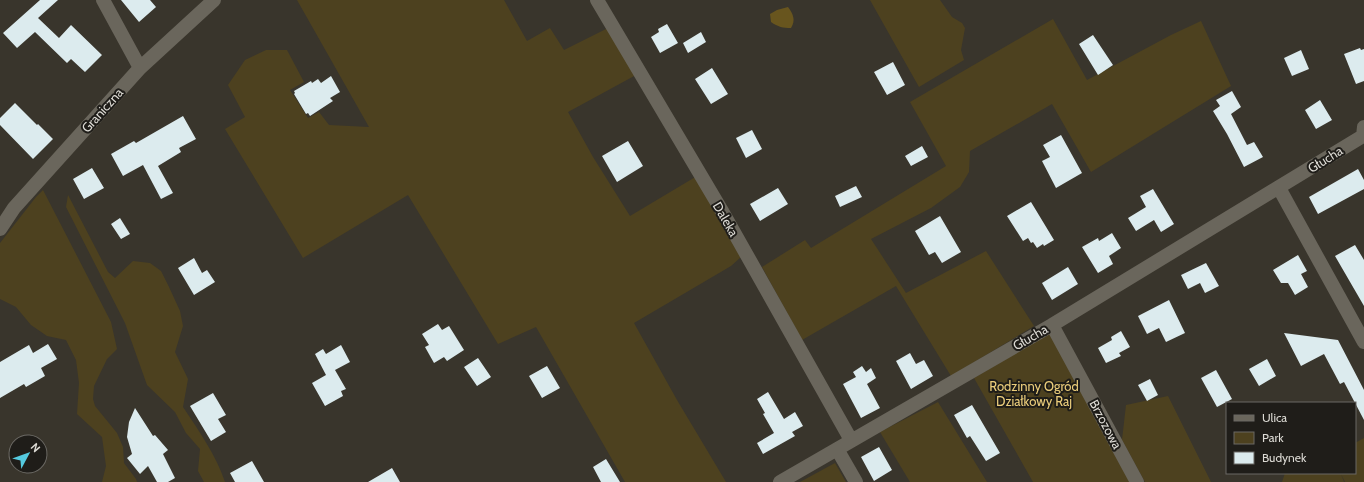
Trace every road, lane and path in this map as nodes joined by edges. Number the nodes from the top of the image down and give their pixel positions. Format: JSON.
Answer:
{"nodes":[{"id":1,"x":103,"y":0,"type":"edge"},
{"id":2,"x":214,"y":0,"type":"edge"},
{"id":3,"x":597,"y":0,"type":"edge"},
{"id":4,"x":140,"y":68,"type":"junction"},
{"id":5,"x":1364,"y":127,"type":"edge"},
{"id":6,"x":1279,"y":188,"type":"junction"},
{"id":7,"x":0,"y":229,"type":"edge"},
{"id":8,"x":1052,"y":324,"type":"junction"},
{"id":9,"x":1364,"y":342,"type":"edge"},
{"id":10,"x":850,"y":440,"type":"junction"},
{"id":11,"x":837,"y":449,"type":"junction"},
{"id":12,"x":780,"y":482,"type":"edge"},
{"id":13,"x":856,"y":482,"type":"edge"},
{"id":14,"x":1137,"y":482,"type":"edge"}],
"edges":[{"from":1,"to":4,"type":"street"},
{"from":2,"to":4,"type":"street","name":"Graniczna"},
{"from":3,"to":10,"type":"street","name":"Daleka"},
{"from":4,"to":7,"type":"street","name":"Graniczna"},
{"from":5,"to":6,"type":"street","name":"Głucha"},
{"from":6,"to":8,"type":"street","name":"Głucha"},
{"from":6,"to":9,"type":"street"},
{"from":8,"to":10,"type":"street","name":"Głucha"},
{"from":8,"to":14,"type":"street","name":"Brzozowa"},
{"from":10,"to":11,"type":"street","name":"Głucha"},
{"from":11,"to":12,"type":"street","name":"Głucha"},
{"from":11,"to":13,"type":"street"}]}
